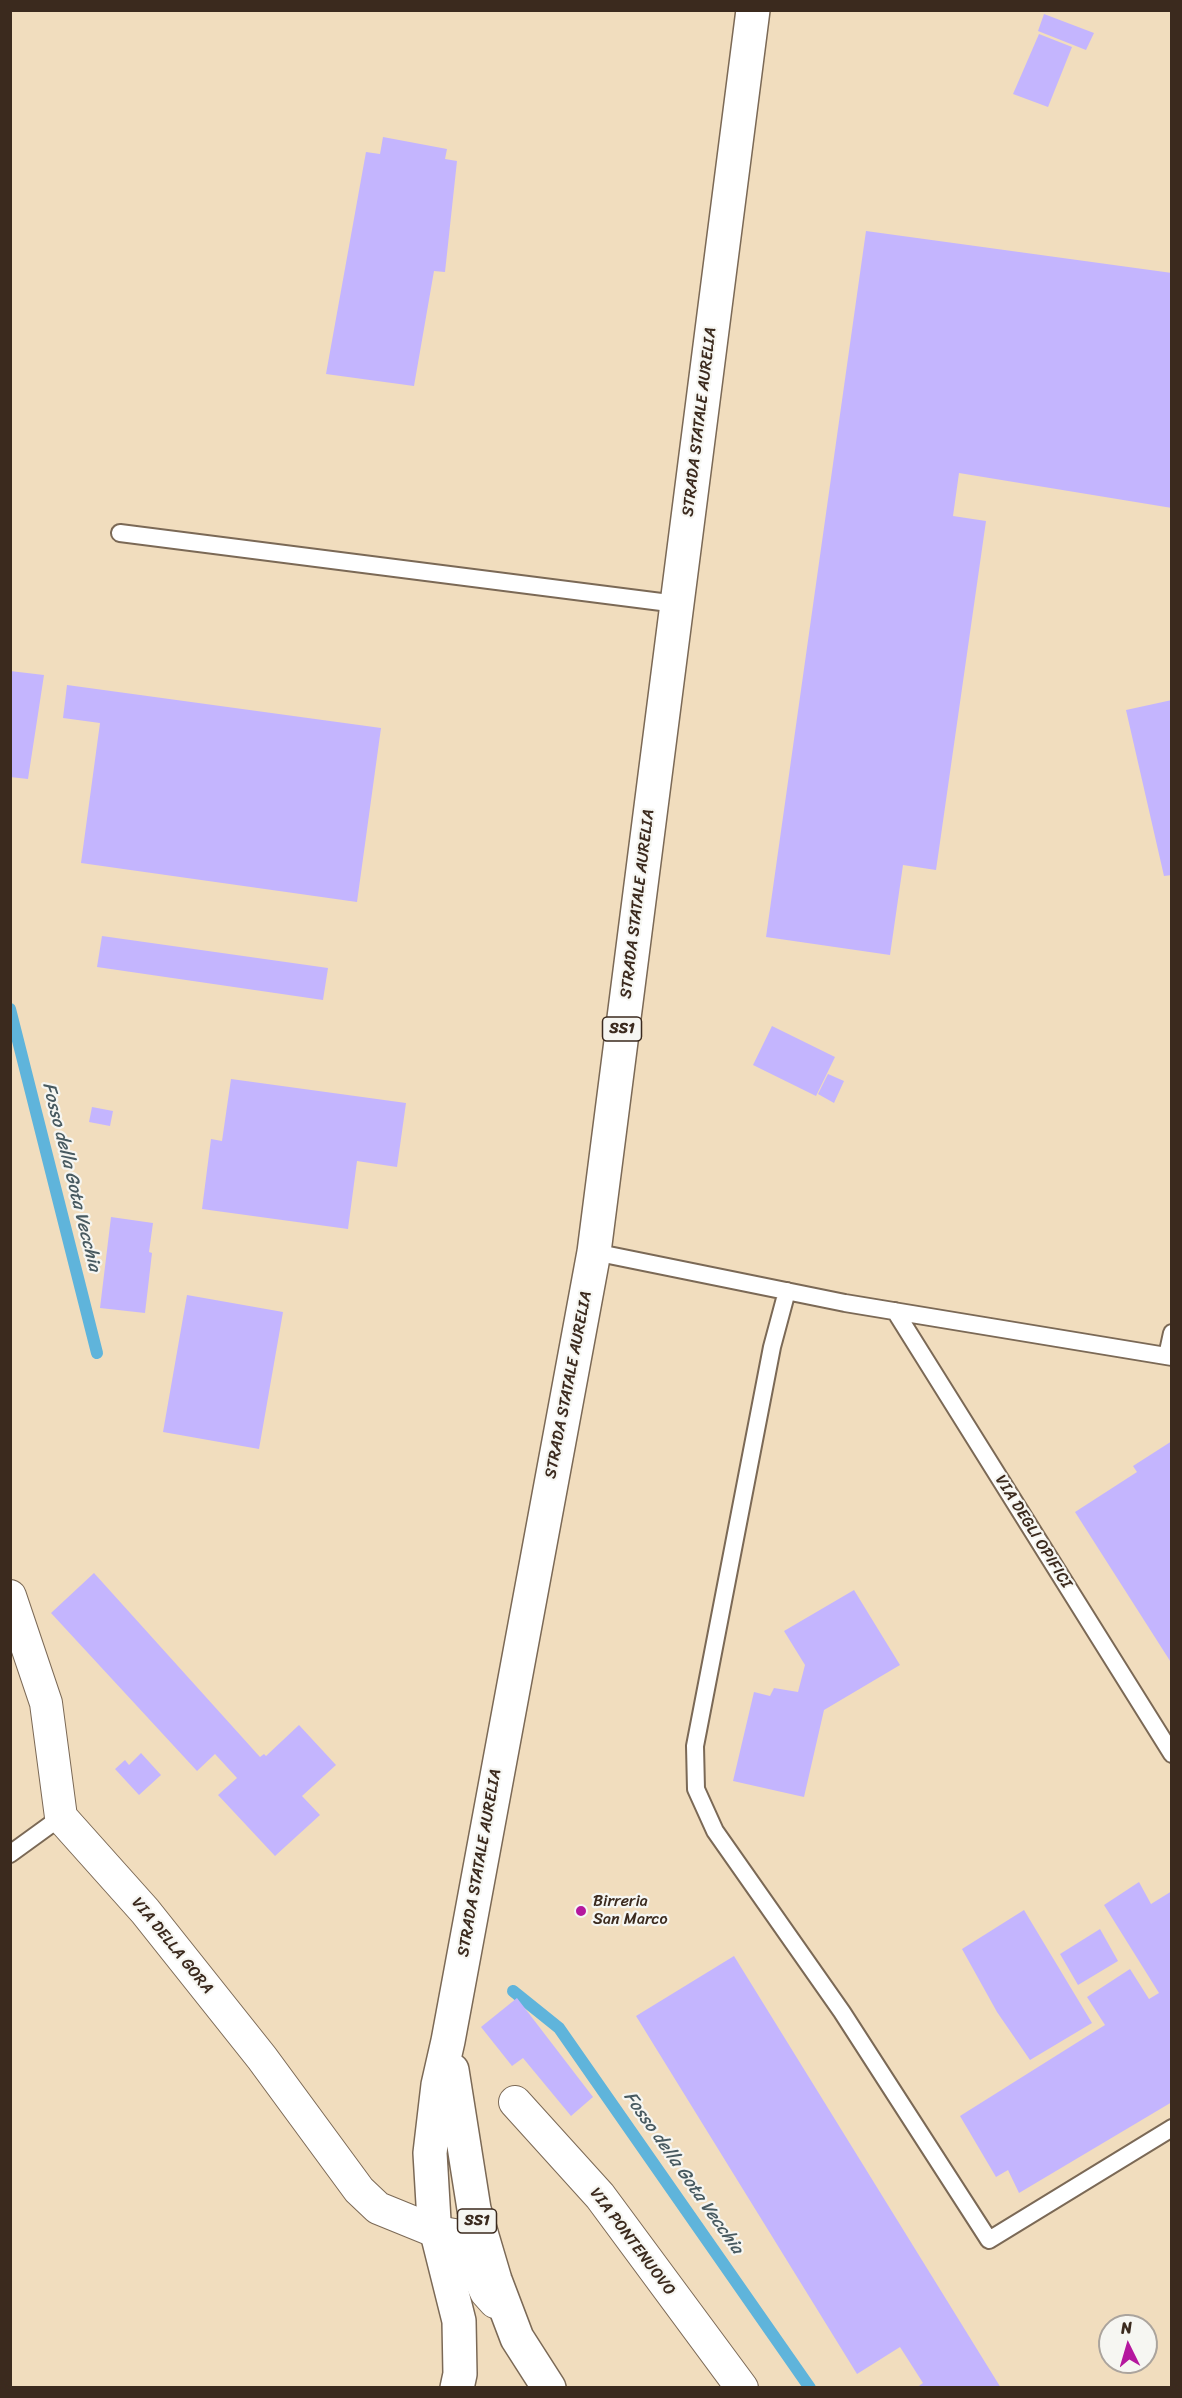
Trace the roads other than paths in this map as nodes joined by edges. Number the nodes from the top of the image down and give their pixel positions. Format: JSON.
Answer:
{"nodes":[{"id":1,"x":753,"y":10,"type":"edge"},
{"id":2,"x":120,"y":533,"type":"dead end"},
{"id":3,"x":677,"y":604,"type":"junction"},
{"id":4,"x":594,"y":1252,"type":"junction"},
{"id":5,"x":787,"y":1291,"type":"junction"},
{"id":6,"x":895,"y":1311,"type":"junction"},
{"id":7,"x":1172,"y":1333,"type":"edge"},
{"id":8,"x":1169,"y":1356,"type":"edge"},
{"id":9,"x":10,"y":1596,"type":"edge"},
{"id":10,"x":1172,"y":1754,"type":"edge"},
{"id":11,"x":61,"y":1817,"type":"junction"},
{"id":12,"x":10,"y":1854,"type":"edge"},
{"id":13,"x":448,"y":2041,"type":"junction"},
{"id":14,"x":515,"y":2102,"type":"dead end"},
{"id":15,"x":1172,"y":2128,"type":"edge"},
{"id":16,"x":437,"y":2232,"type":"junction"},
{"id":17,"x":509,"y":2317,"type":"junction"},
{"id":18,"x":457,"y":2388,"type":"edge"},
{"id":19,"x":549,"y":2388,"type":"edge"},
{"id":20,"x":742,"y":2388,"type":"edge"}],
"edges":[{"from":1,"to":3,"type":"main road","name":"STRADA STATALE AURELIA","number":"SS1"},
{"from":2,"to":3,"type":"lane"},
{"from":3,"to":4,"type":"main road","name":"STRADA STATALE AURELIA","number":"SS1"},
{"from":4,"to":5,"type":"lane"},
{"from":4,"to":13,"type":"main road","name":"STRADA STATALE AURELIA","number":"SS1"},
{"from":5,"to":6,"type":"lane"},
{"from":5,"to":15,"type":"lane"},
{"from":6,"to":8,"type":"lane"},
{"from":6,"to":10,"type":"lane","name":"VIA DEGLI OPIFICI"},
{"from":7,"to":8,"type":"lane"},
{"from":9,"to":11,"type":"street"},
{"from":11,"to":12,"type":"lane"},
{"from":11,"to":16,"type":"street","name":"VIA DELLA GORA"},
{"from":13,"to":16,"type":"main road","name":"STRADA STATALE AURELIA","number":"SS1"},
{"from":13,"to":17,"type":"main road","name":"STRADA STATALE AURELIA","number":"SS1"},
{"from":14,"to":20,"type":"street","name":"VIA PONTENUOVO"},
{"from":16,"to":17,"type":"street","name":"VIA DELLA GORA"},
{"from":16,"to":18,"type":"main road","name":"STRADA STATALE AURELIA","number":"SS1"},
{"from":17,"to":19,"type":"main road","name":"STRADA STATALE AURELIA","number":"SS1"}]}
